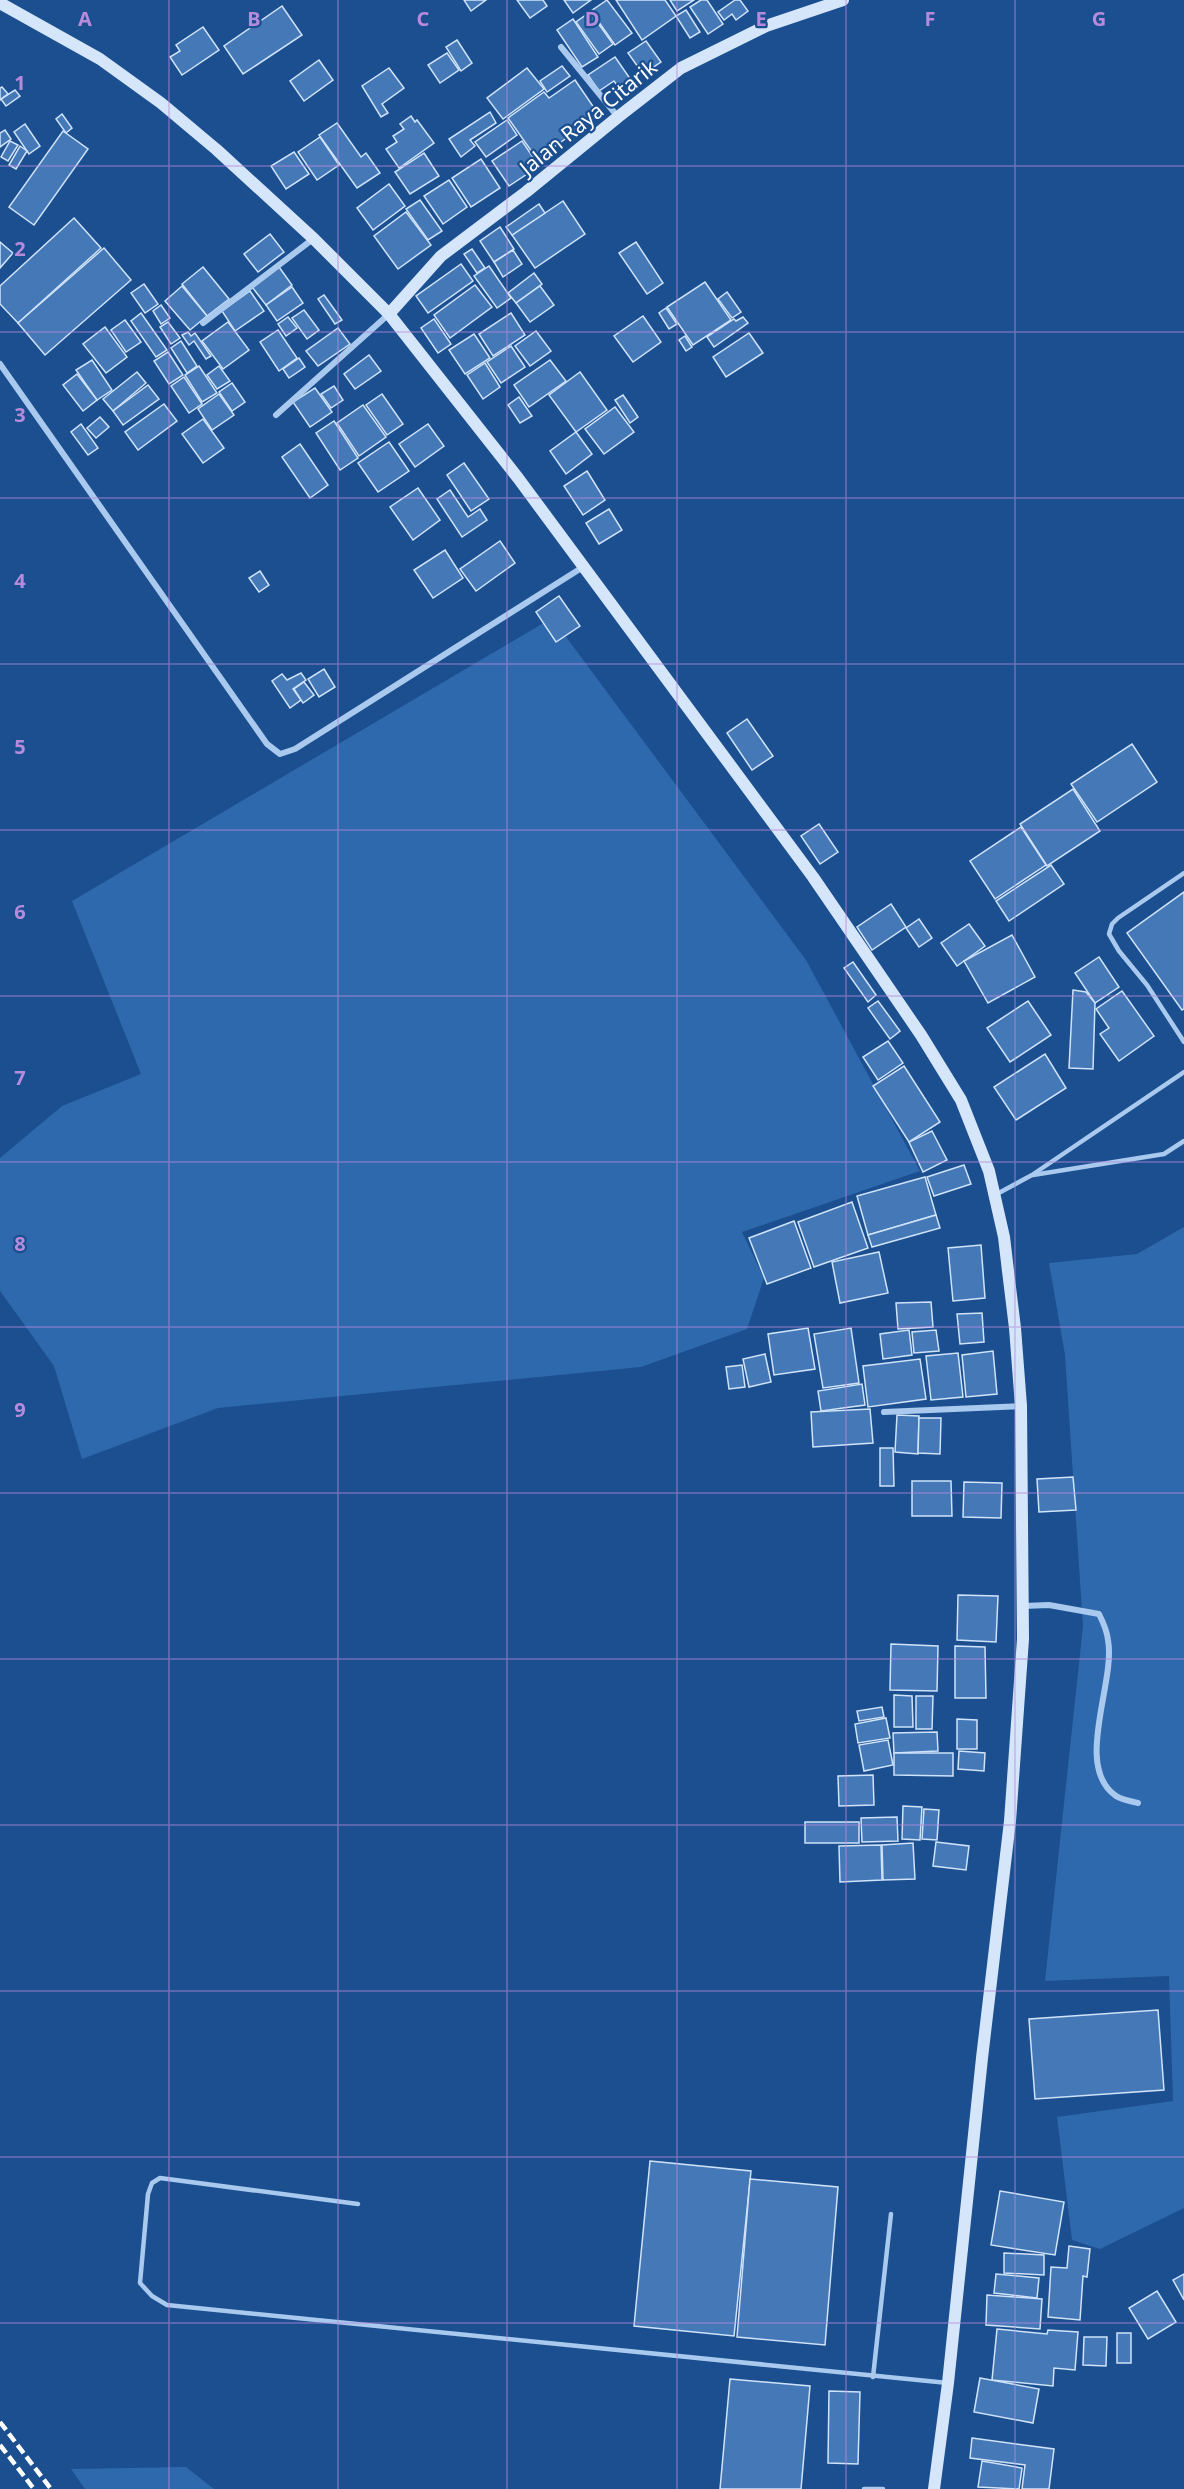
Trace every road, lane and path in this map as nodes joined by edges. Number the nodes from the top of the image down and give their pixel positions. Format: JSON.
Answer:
{"nodes":[{"id":1,"x":843,"y":0,"type":"edge"},
{"id":2,"x":0,"y":3,"type":"edge"},
{"id":3,"x":561,"y":47,"type":"dead end"},
{"id":4,"x":618,"y":117,"type":"junction"},
{"id":5,"x":314,"y":238,"type":"junction"},
{"id":6,"x":389,"y":314,"type":"junction"},
{"id":7,"x":203,"y":323,"type":"dead end"},
{"id":8,"x":0,"y":364,"type":"edge"},
{"id":9,"x":276,"y":415,"type":"dead end"},
{"id":10,"x":583,"y":567,"type":"junction"},
{"id":11,"x":1184,"y":873,"type":"edge"},
{"id":12,"x":1184,"y":1042,"type":"edge"},
{"id":13,"x":1184,"y":1072,"type":"edge"},
{"id":14,"x":1184,"y":1141,"type":"edge"},
{"id":15,"x":1032,"y":1175,"type":"junction"},
{"id":16,"x":995,"y":1195,"type":"junction"},
{"id":17,"x":1021,"y":1406,"type":"junction"},
{"id":18,"x":884,"y":1412,"type":"dead end"},
{"id":19,"x":1023,"y":1605,"type":"junction"},
{"id":20,"x":1138,"y":1803,"type":"dead end"},
{"id":21,"x":358,"y":2204,"type":"dead end"},
{"id":22,"x":891,"y":2214,"type":"dead end"},
{"id":23,"x":873,"y":2377,"type":"junction"},
{"id":24,"x":948,"y":2383,"type":"junction"},
{"id":25,"x":864,"y":2489,"type":"edge"},
{"id":26,"x":883,"y":2489,"type":"edge"},
{"id":27,"x":934,"y":2489,"type":"edge"}],
"edges":[{"from":1,"to":4,"type":"street","name":"Jalan Raya Citarik"},
{"from":2,"to":5,"type":"street"},
{"from":3,"to":4,"type":"street"},
{"from":4,"to":6,"type":"street","name":"Jalan Raya Citarik"},
{"from":5,"to":6,"type":"street"},
{"from":5,"to":7,"type":"street"},
{"from":6,"to":9,"type":"street"},
{"from":6,"to":10,"type":"street"},
{"from":8,"to":10,"type":"street"},
{"from":10,"to":16,"type":"street"},
{"from":11,"to":12,"type":"lane"},
{"from":13,"to":15,"type":"lane"},
{"from":14,"to":15,"type":"lane"},
{"from":15,"to":16,"type":"lane"},
{"from":16,"to":17,"type":"street"},
{"from":17,"to":18,"type":"street"},
{"from":17,"to":19,"type":"street"},
{"from":19,"to":20,"type":"street"},
{"from":19,"to":24,"type":"street"},
{"from":21,"to":23,"type":"lane"},
{"from":22,"to":23,"type":"lane"},
{"from":23,"to":24,"type":"lane"},
{"from":24,"to":27,"type":"street"},
{"from":25,"to":26,"type":"lane"}]}
